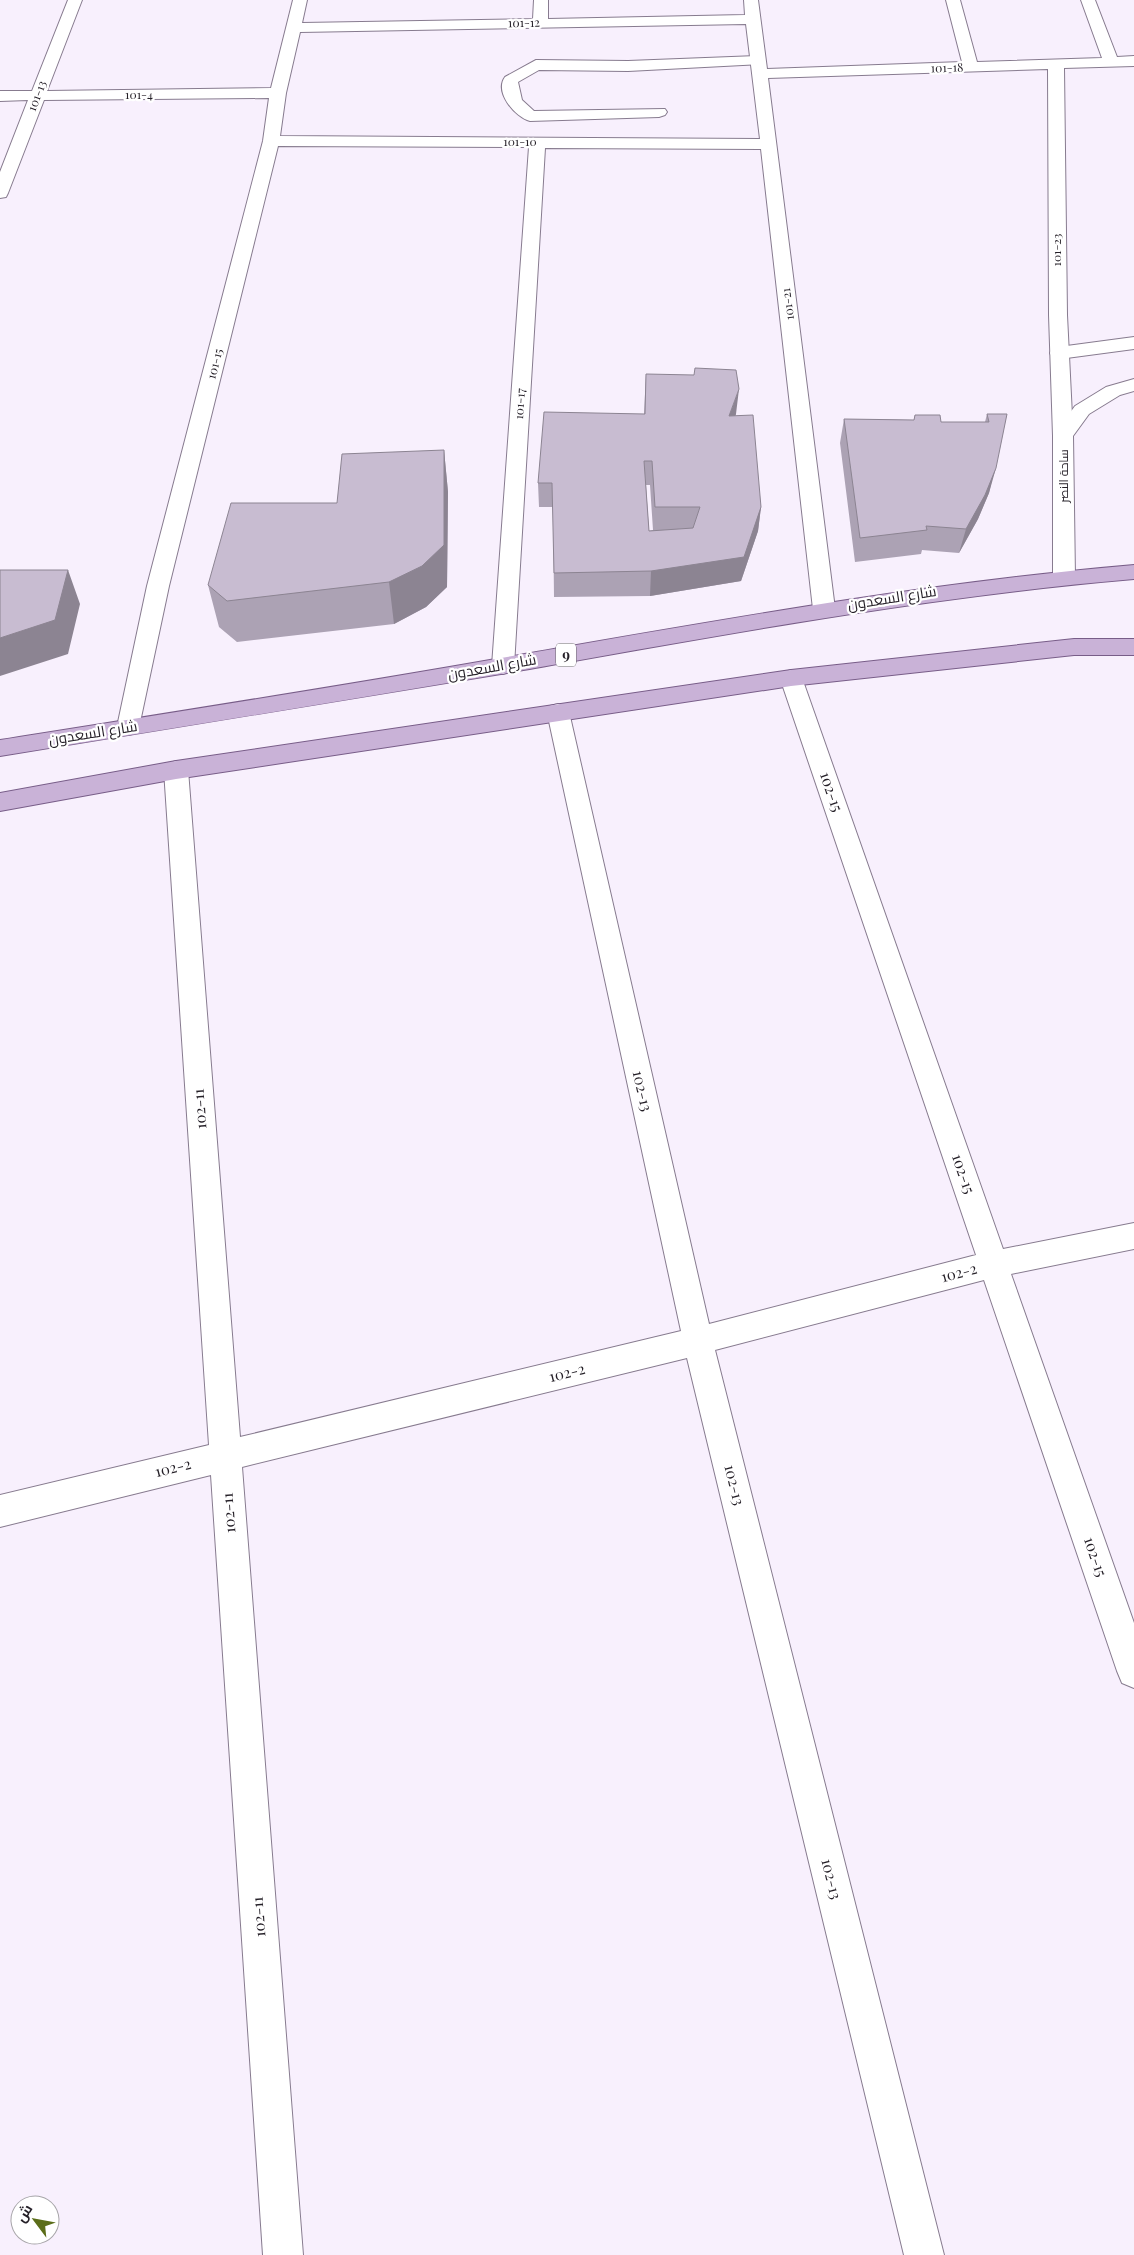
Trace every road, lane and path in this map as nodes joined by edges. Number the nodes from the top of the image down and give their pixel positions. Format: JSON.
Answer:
{"nodes":[{"id":1,"x":75,"y":0,"type":"edge"},
{"id":2,"x":300,"y":0,"type":"edge"},
{"id":3,"x":541,"y":0,"type":"edge"},
{"id":4,"x":751,"y":0,"type":"edge"},
{"id":5,"x":953,"y":0,"type":"edge"},
{"id":6,"x":1088,"y":0,"type":"edge"},
{"id":7,"x":753,"y":19,"type":"junction"},
{"id":8,"x":540,"y":23,"type":"junction"},
{"id":9,"x":295,"y":28,"type":"junction"},
{"id":10,"x":1134,"y":61,"type":"edge"},
{"id":11,"x":1111,"y":62,"type":"junction"},
{"id":12,"x":1056,"y":64,"type":"junction"},
{"id":13,"x":971,"y":67,"type":"junction"},
{"id":14,"x":758,"y":68,"type":"junction"},
{"id":15,"x":278,"y":93,"type":"junction"},
{"id":16,"x":38,"y":95,"type":"junction"},
{"id":17,"x":0,"y":96,"type":"edge"},
{"id":18,"x":659,"y":112,"type":"dead end"},
{"id":19,"x":271,"y":141,"type":"junction"},
{"id":20,"x":536,"y":142,"type":"junction"},
{"id":21,"x":768,"y":144,"type":"junction"},
{"id":22,"x":0,"y":193,"type":"edge"},
{"id":23,"x":1134,"y":343,"type":"edge"},
{"id":24,"x":1059,"y":353,"type":"junction"},
{"id":25,"x":1134,"y":385,"type":"edge"},
{"id":26,"x":1063,"y":436,"type":"junction"},
{"id":27,"x":1134,"y":572,"type":"edge"},
{"id":28,"x":1064,"y":577,"type":"junction"},
{"id":29,"x":824,"y":609,"type":"junction"},
{"id":30,"x":1134,"y":639,"type":"edge"},
{"id":31,"x":1074,"y":647,"type":"junction"},
{"id":32,"x":1134,"y":647,"type":"edge"},
{"id":33,"x":503,"y":666,"type":"junction"},
{"id":34,"x":792,"y":678,"type":"junction"},
{"id":35,"x":558,"y":712,"type":"junction"},
{"id":36,"x":128,"y":727,"type":"junction"},
{"id":37,"x":0,"y":748,"type":"edge"},
{"id":38,"x":176,"y":770,"type":"junction"},
{"id":39,"x":0,"y":802,"type":"edge"},
{"id":40,"x":1134,"y":1236,"type":"edge"},
{"id":41,"x":994,"y":1264,"type":"junction"},
{"id":42,"x":698,"y":1341,"type":"junction"},
{"id":43,"x":225,"y":1456,"type":"junction"},
{"id":44,"x":0,"y":1511,"type":"edge"},
{"id":45,"x":1134,"y":1671,"type":"edge"},
{"id":46,"x":283,"y":2255,"type":"edge"},
{"id":47,"x":924,"y":2255,"type":"edge"}],
"edges":[{"from":1,"to":16,"type":"street","name":"101-13"},
{"from":2,"to":9,"type":"street","name":"101-15"},
{"from":3,"to":8,"type":"street"},
{"from":4,"to":7,"type":"street","name":"101-21"},
{"from":5,"to":13,"type":"street"},
{"from":6,"to":11,"type":"street"},
{"from":7,"to":8,"type":"street","name":"101-12"},
{"from":7,"to":14,"type":"street","name":"101-21"},
{"from":8,"to":9,"type":"street","name":"101-12"},
{"from":9,"to":15,"type":"street","name":"101-15"},
{"from":10,"to":11,"type":"street","name":"101-18"},
{"from":11,"to":12,"type":"street","name":"101-18"},
{"from":12,"to":13,"type":"street","name":"101-18"},
{"from":12,"to":24,"type":"street","name":"101-23"},
{"from":13,"to":14,"type":"street","name":"101-18"},
{"from":14,"to":18,"type":"street","name":"101-18"},
{"from":14,"to":21,"type":"street","name":"101-21"},
{"from":15,"to":16,"type":"street","name":"101-4"},
{"from":15,"to":19,"type":"street","name":"101-15"},
{"from":16,"to":17,"type":"street","name":"101-4"},
{"from":16,"to":22,"type":"street","name":"101-13"},
{"from":19,"to":20,"type":"street","name":"101-10"},
{"from":19,"to":36,"type":"street","name":"101-15"},
{"from":20,"to":21,"type":"street","name":"101-10"},
{"from":20,"to":33,"type":"street","name":"101-17"},
{"from":21,"to":29,"type":"street","name":"101-21"},
{"from":23,"to":24,"type":"street"},
{"from":24,"to":26,"type":"street","name":"101-23"},
{"from":25,"to":26,"type":"street","name":"ساحة النصر"},
{"from":26,"to":28,"type":"street","name":"ساحة النصر"},
{"from":27,"to":28,"type":"main road","name":"شارع السعدون","number":"9"},
{"from":28,"to":29,"type":"main road","name":"شارع السعدون","number":"9"},
{"from":29,"to":33,"type":"main road","name":"شارع السعدون","number":"9"},
{"from":30,"to":31,"type":"main road"},
{"from":31,"to":32,"type":"main road"},
{"from":31,"to":34,"type":"main road"},
{"from":33,"to":36,"type":"main road","name":"شارع السعدون","number":"9"},
{"from":34,"to":35,"type":"main road"},
{"from":34,"to":41,"type":"street","name":"102-15"},
{"from":35,"to":38,"type":"main road"},
{"from":35,"to":42,"type":"street","name":"102-13"},
{"from":36,"to":37,"type":"main road","name":"شارع السعدون","number":"9"},
{"from":38,"to":39,"type":"main road"},
{"from":38,"to":43,"type":"street","name":"102-11"},
{"from":40,"to":41,"type":"street","name":"102-2"},
{"from":41,"to":42,"type":"street","name":"102-2"},
{"from":41,"to":45,"type":"street","name":"102-15"},
{"from":42,"to":43,"type":"street","name":"102-2"},
{"from":42,"to":47,"type":"street","name":"102-13"},
{"from":43,"to":44,"type":"street","name":"102-2"},
{"from":43,"to":46,"type":"street","name":"102-11"}]}
